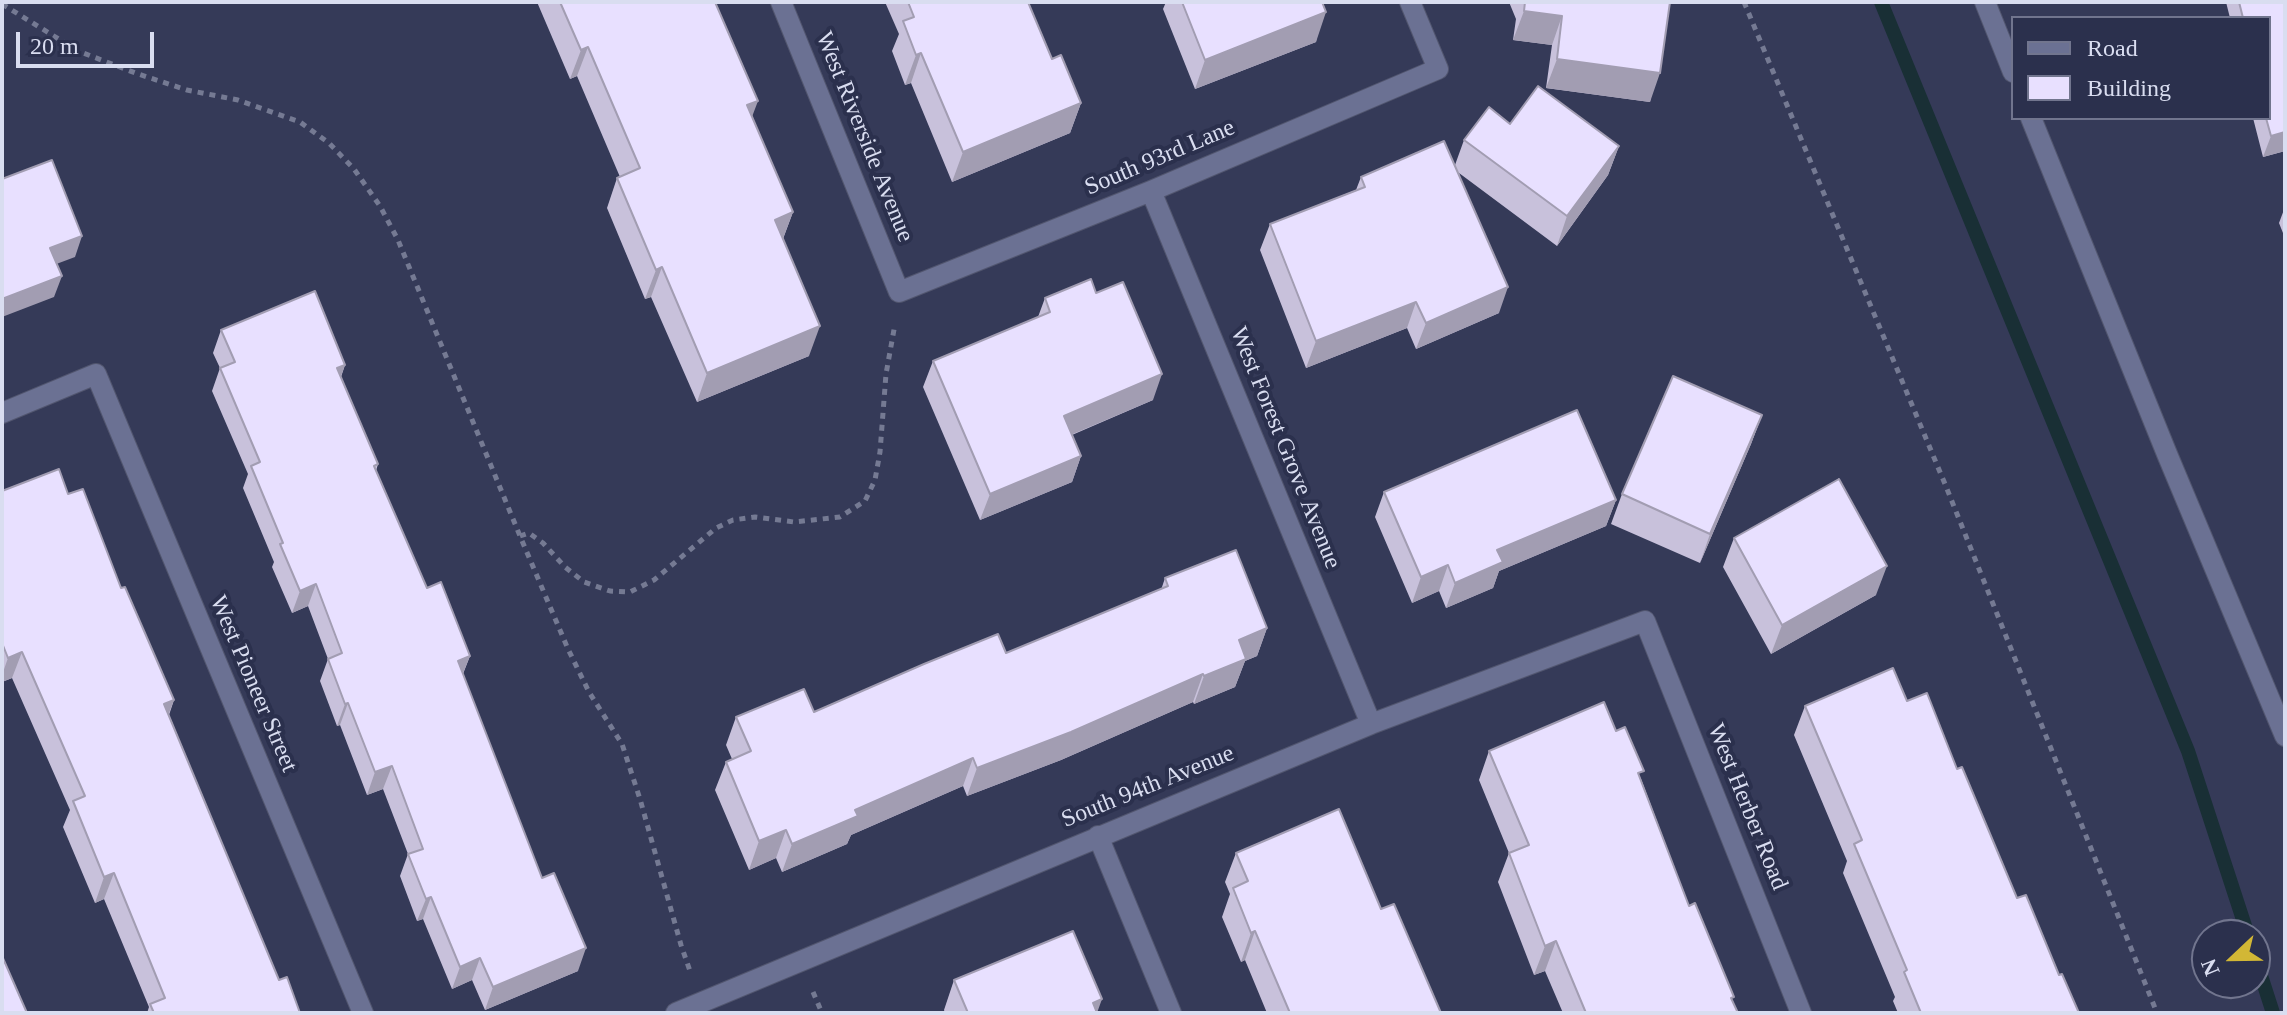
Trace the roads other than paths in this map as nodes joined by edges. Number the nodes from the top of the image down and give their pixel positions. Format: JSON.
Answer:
{"nodes":[{"id":1,"x":781,"y":2,"type":"edge"},
{"id":2,"x":1410,"y":2,"type":"edge"},
{"id":3,"x":1985,"y":2,"type":"edge"},
{"id":4,"x":2011,"y":67,"type":"edge"},
{"id":5,"x":2032,"y":120,"type":"edge"},
{"id":6,"x":1151,"y":191,"type":"junction"},
{"id":7,"x":899,"y":292,"type":"joint"},
{"id":8,"x":2,"y":413,"type":"edge"},
{"id":9,"x":1645,"y":621,"type":"joint"},
{"id":10,"x":1371,"y":724,"type":"junction"},
{"id":11,"x":2285,"y":736,"type":"edge"},
{"id":12,"x":1098,"y":836,"type":"junction"},
{"id":13,"x":363,"y":1013,"type":"edge"},
{"id":14,"x":676,"y":1013,"type":"edge"},
{"id":15,"x":1171,"y":1013,"type":"edge"},
{"id":16,"x":1801,"y":1013,"type":"edge"}],
"edges":[{"from":1,"to":7,"type":"street","name":"West Riverside Avenue"},
{"from":2,"to":6,"type":"street","name":"South 93rd Lane"},
{"from":3,"to":4,"type":"street"},
{"from":5,"to":11,"type":"street"},
{"from":6,"to":7,"type":"street","name":"South 93rd Lane"},
{"from":6,"to":10,"type":"street","name":"West Forest Grove Avenue"},
{"from":8,"to":13,"type":"street","name":"West Pioneer Street"},
{"from":9,"to":10,"type":"street","name":"South 94th Avenue"},
{"from":9,"to":16,"type":"street","name":"West Herber Road"},
{"from":10,"to":12,"type":"street","name":"South 94th Avenue"},
{"from":12,"to":14,"type":"street","name":"South 94th Avenue"},
{"from":12,"to":15,"type":"street"}]}
